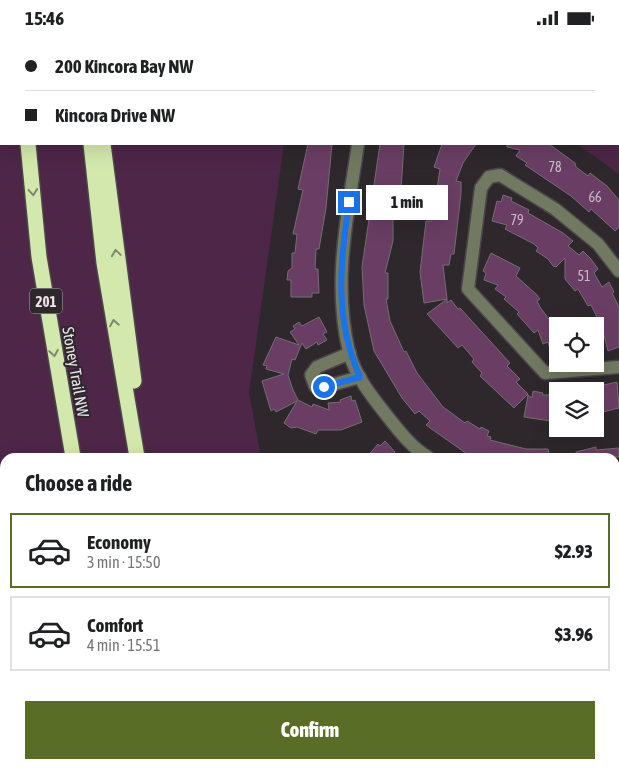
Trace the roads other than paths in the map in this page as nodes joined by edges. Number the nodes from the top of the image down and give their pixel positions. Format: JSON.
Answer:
{"nodes":[{"id":1,"x":28,"y":145,"type":"edge"},
{"id":2,"x":91,"y":145,"type":"edge"},
{"id":3,"x":102,"y":145,"type":"edge"},
{"id":4,"x":358,"y":145,"type":"edge"},
{"id":5,"x":619,"y":271,"type":"edge"},
{"id":6,"x":350,"y":353,"type":"junction"},
{"id":7,"x":619,"y":367,"type":"edge"},
{"id":8,"x":360,"y":377,"type":"junction"},
{"id":9,"x":72,"y":453,"type":"edge"},
{"id":10,"x":136,"y":453,"type":"edge"},
{"id":11,"x":137,"y":453,"type":"edge"},
{"id":12,"x":421,"y":453,"type":"edge"}],
"edges":[{"from":1,"to":9,"type":"highway","name":"Stoney Trail NW","number":"201","one_way":true},
{"from":10,"to":2,"type":"highway","one_way":true},
{"from":11,"to":3,"type":"highway","one_way":true},
{"from":4,"to":6,"type":"street"},
{"from":5,"to":7,"type":"street"},
{"from":6,"to":8,"type":"street"},
{"from":6,"to":8,"type":"street"},
{"from":8,"to":12,"type":"street"}]}
